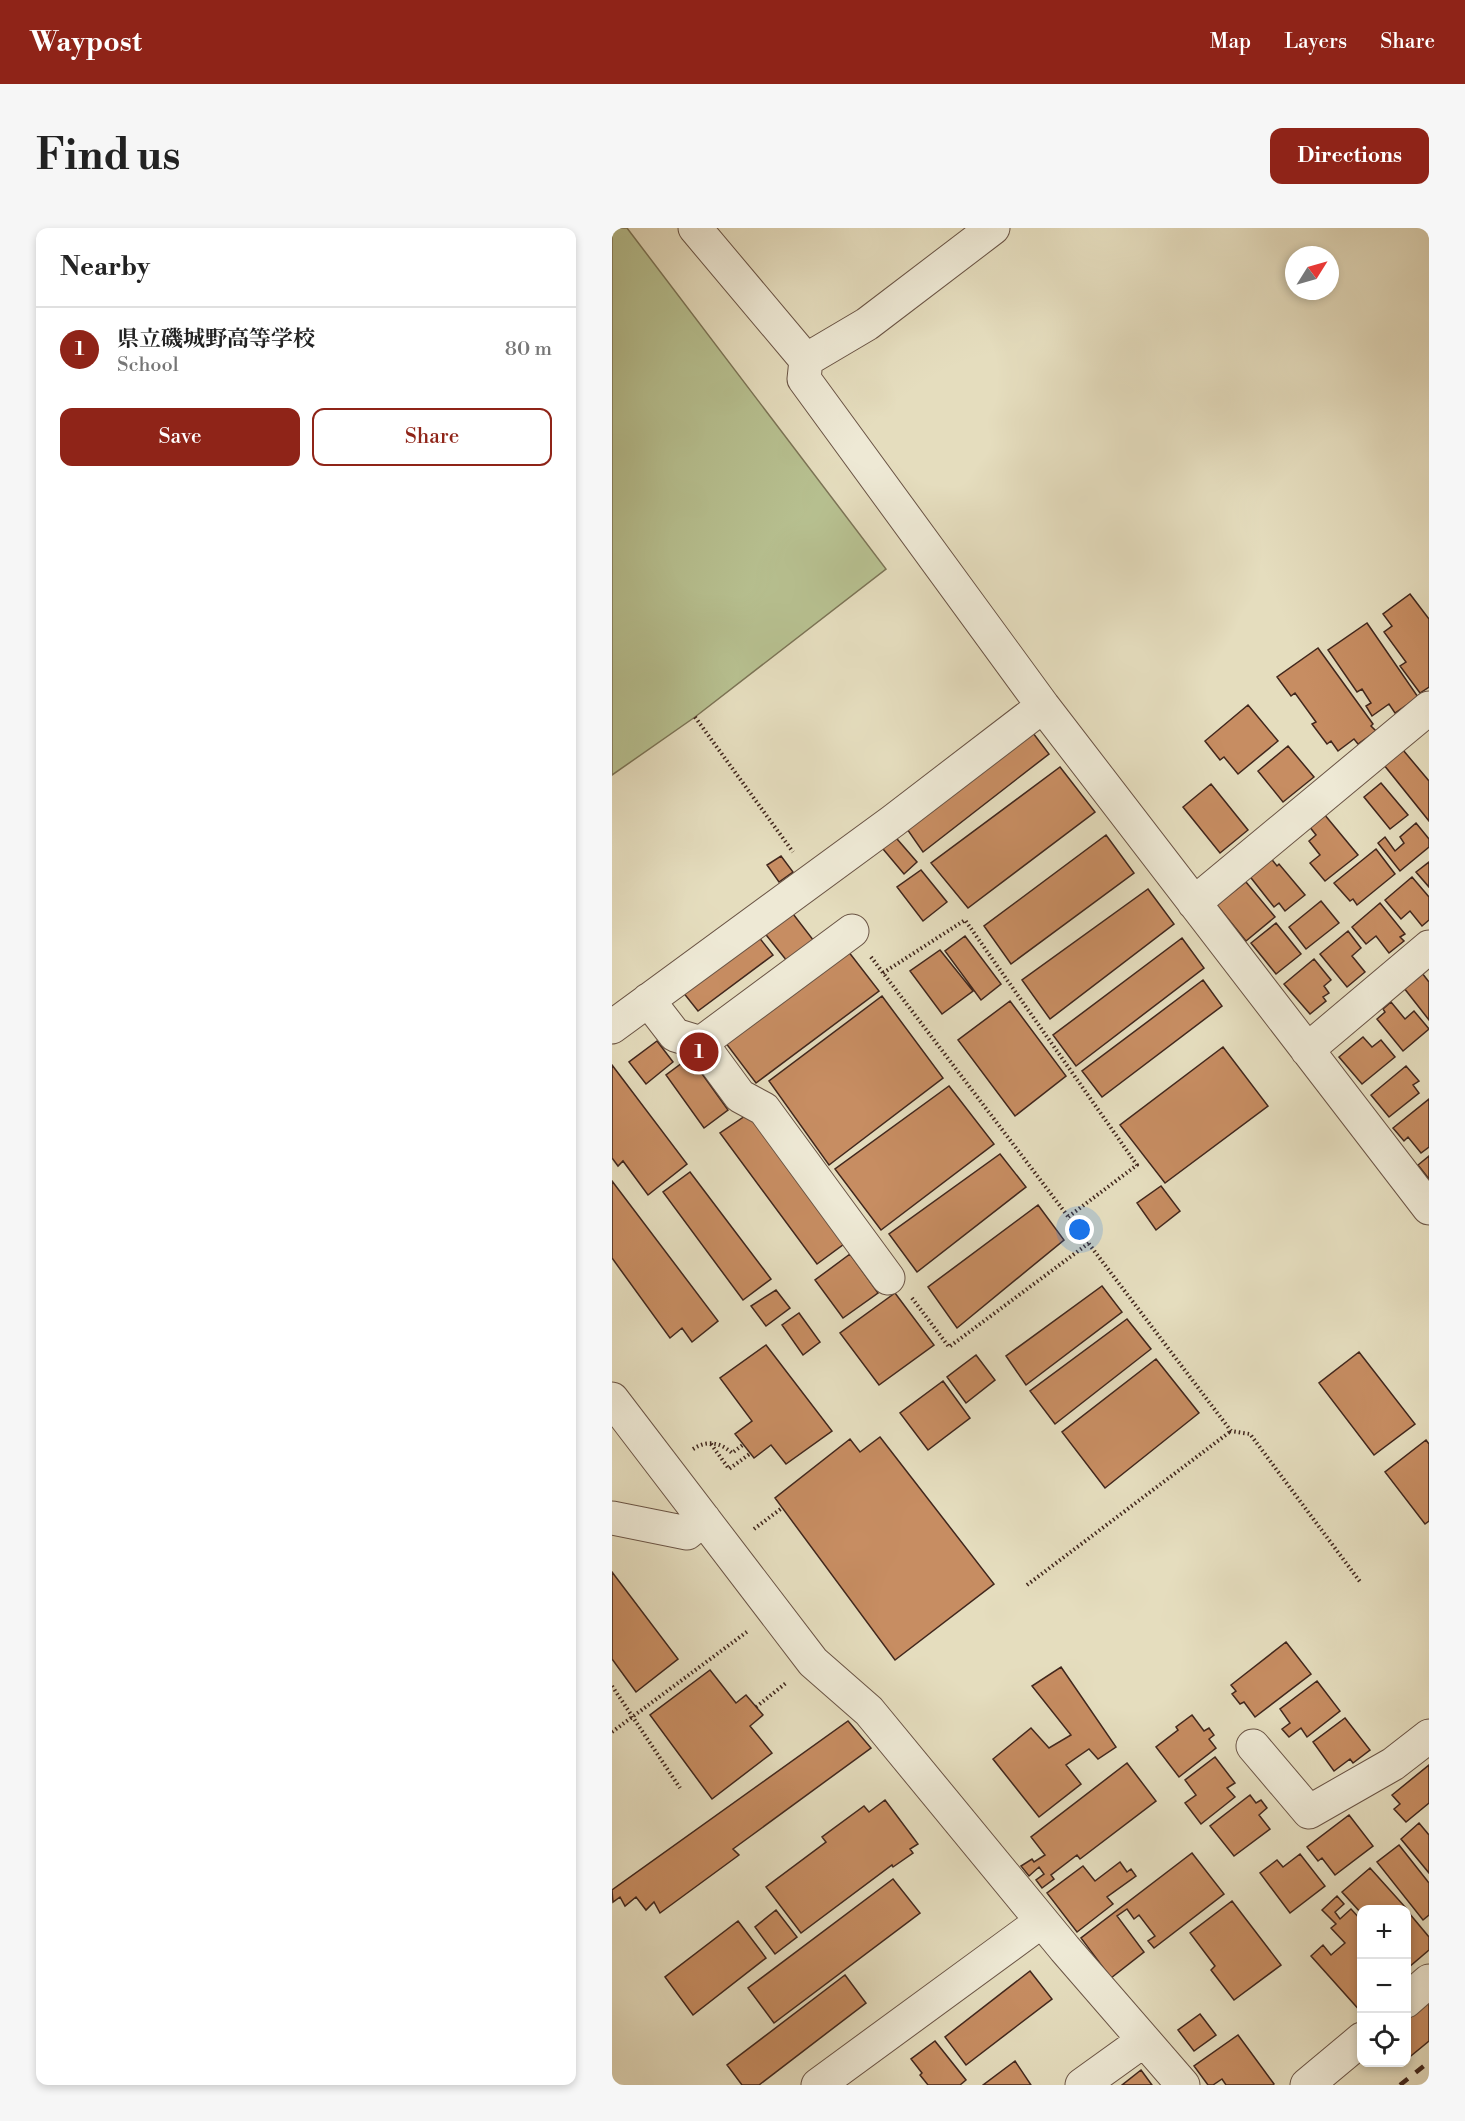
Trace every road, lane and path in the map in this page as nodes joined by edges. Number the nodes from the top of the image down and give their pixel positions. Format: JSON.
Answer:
{"nodes":[{"id":1,"x":695,"y":228,"type":"edge"},
{"id":2,"x":993,"y":228,"type":"edge"},
{"id":3,"x":806,"y":360,"type":"junction"},
{"id":4,"x":1043,"y":706,"type":"junction"},
{"id":5,"x":1429,"y":708,"type":"edge"},
{"id":6,"x":695,"y":717,"type":"dead end"},
{"id":7,"x":812,"y":880,"type":"junction"},
{"id":8,"x":1194,"y":903,"type":"junction"},
{"id":9,"x":852,"y":931,"type":"joint"},
{"id":10,"x":1429,"y":947,"type":"edge"},
{"id":11,"x":883,"y":973,"type":"junction"},
{"id":12,"x":648,"y":1000,"type":"junction"},
{"id":13,"x":612,"y":1027,"type":"edge"},
{"id":14,"x":701,"y":1043,"type":"junction"},
{"id":15,"x":1307,"y":1050,"type":"junction"},
{"id":16,"x":1429,"y":1208,"type":"edge"},
{"id":17,"x":1068,"y":1216,"type":"junction"},
{"id":18,"x":1089,"y":1243,"type":"junction"},
{"id":19,"x":888,"y":1278,"type":"joint"},
{"id":20,"x":612,"y":1399,"type":"edge"},
{"id":21,"x":1231,"y":1431,"type":"junction"},
{"id":22,"x":711,"y":1443,"type":"junction"},
{"id":23,"x":744,"y":1444,"type":"dead end"},
{"id":24,"x":751,"y":1453,"type":"dead end"},
{"id":25,"x":665,"y":1468,"type":"junction"},
{"id":26,"x":612,"y":1518,"type":"edge"},
{"id":27,"x":704,"y":1519,"type":"junction"},
{"id":28,"x":1362,"y":1583,"type":"dead end"},
{"id":29,"x":1027,"y":1585,"type":"dead end"},
{"id":30,"x":775,"y":1611,"type":"junction"},
{"id":31,"x":813,"y":1662,"type":"junction"},
{"id":32,"x":612,"y":1686,"type":"edge"},
{"id":33,"x":756,"y":1707,"type":"dead end"},
{"id":34,"x":633,"y":1716,"type":"junction"},
{"id":35,"x":612,"y":1732,"type":"edge"},
{"id":36,"x":1429,"y":1736,"type":"edge"},
{"id":37,"x":1253,"y":1746,"type":"dead end"},
{"id":38,"x":680,"y":1788,"type":"dead end"},
{"id":39,"x":1042,"y":1921,"type":"junction"},
{"id":40,"x":1429,"y":1981,"type":"edge"},
{"id":41,"x":1411,"y":1997,"type":"edge"},
{"id":42,"x":1143,"y":2041,"type":"junction"},
{"id":43,"x":1357,"y":2043,"type":"edge"},
{"id":44,"x":818,"y":2085,"type":"edge"},
{"id":45,"x":1082,"y":2085,"type":"edge"},
{"id":46,"x":1182,"y":2085,"type":"edge"},
{"id":47,"x":1307,"y":2085,"type":"edge"}],
"edges":[{"from":1,"to":3,"type":"street"},
{"from":2,"to":3,"type":"street"},
{"from":3,"to":4,"type":"street"},
{"from":4,"to":7,"type":"street"},
{"from":4,"to":8,"type":"street"},
{"from":5,"to":8,"type":"street"},
{"from":6,"to":7,"type":"path"},
{"from":7,"to":12,"type":"street"},
{"from":8,"to":15,"type":"street"},
{"from":9,"to":11,"type":"path"},
{"from":9,"to":14,"type":"street"},
{"from":10,"to":15,"type":"street"},
{"from":11,"to":17,"type":"path"},
{"from":11,"to":17,"type":"path"},
{"from":12,"to":13,"type":"street"},
{"from":12,"to":14,"type":"street"},
{"from":14,"to":19,"type":"street"},
{"from":15,"to":16,"type":"street"},
{"from":17,"to":18,"type":"path"},
{"from":18,"to":19,"type":"path"},
{"from":18,"to":21,"type":"path"},
{"from":20,"to":25,"type":"street"},
{"from":21,"to":28,"type":"path"},
{"from":21,"to":29,"type":"path"},
{"from":22,"to":23,"type":"path"},
{"from":22,"to":24,"type":"path"},
{"from":22,"to":25,"type":"path"},
{"from":25,"to":27,"type":"street"},
{"from":26,"to":27,"type":"street"},
{"from":27,"to":30,"type":"street"},
{"from":30,"to":31,"type":"street"},
{"from":30,"to":34,"type":"path"},
{"from":31,"to":33,"type":"path"},
{"from":31,"to":39,"type":"street"},
{"from":32,"to":34,"type":"path"},
{"from":34,"to":35,"type":"path"},
{"from":34,"to":38,"type":"path"},
{"from":36,"to":37,"type":"street"},
{"from":39,"to":42,"type":"street"},
{"from":39,"to":44,"type":"street"},
{"from":40,"to":41,"type":"street"},
{"from":42,"to":45,"type":"street"},
{"from":42,"to":46,"type":"street"},
{"from":43,"to":47,"type":"street"}]}
